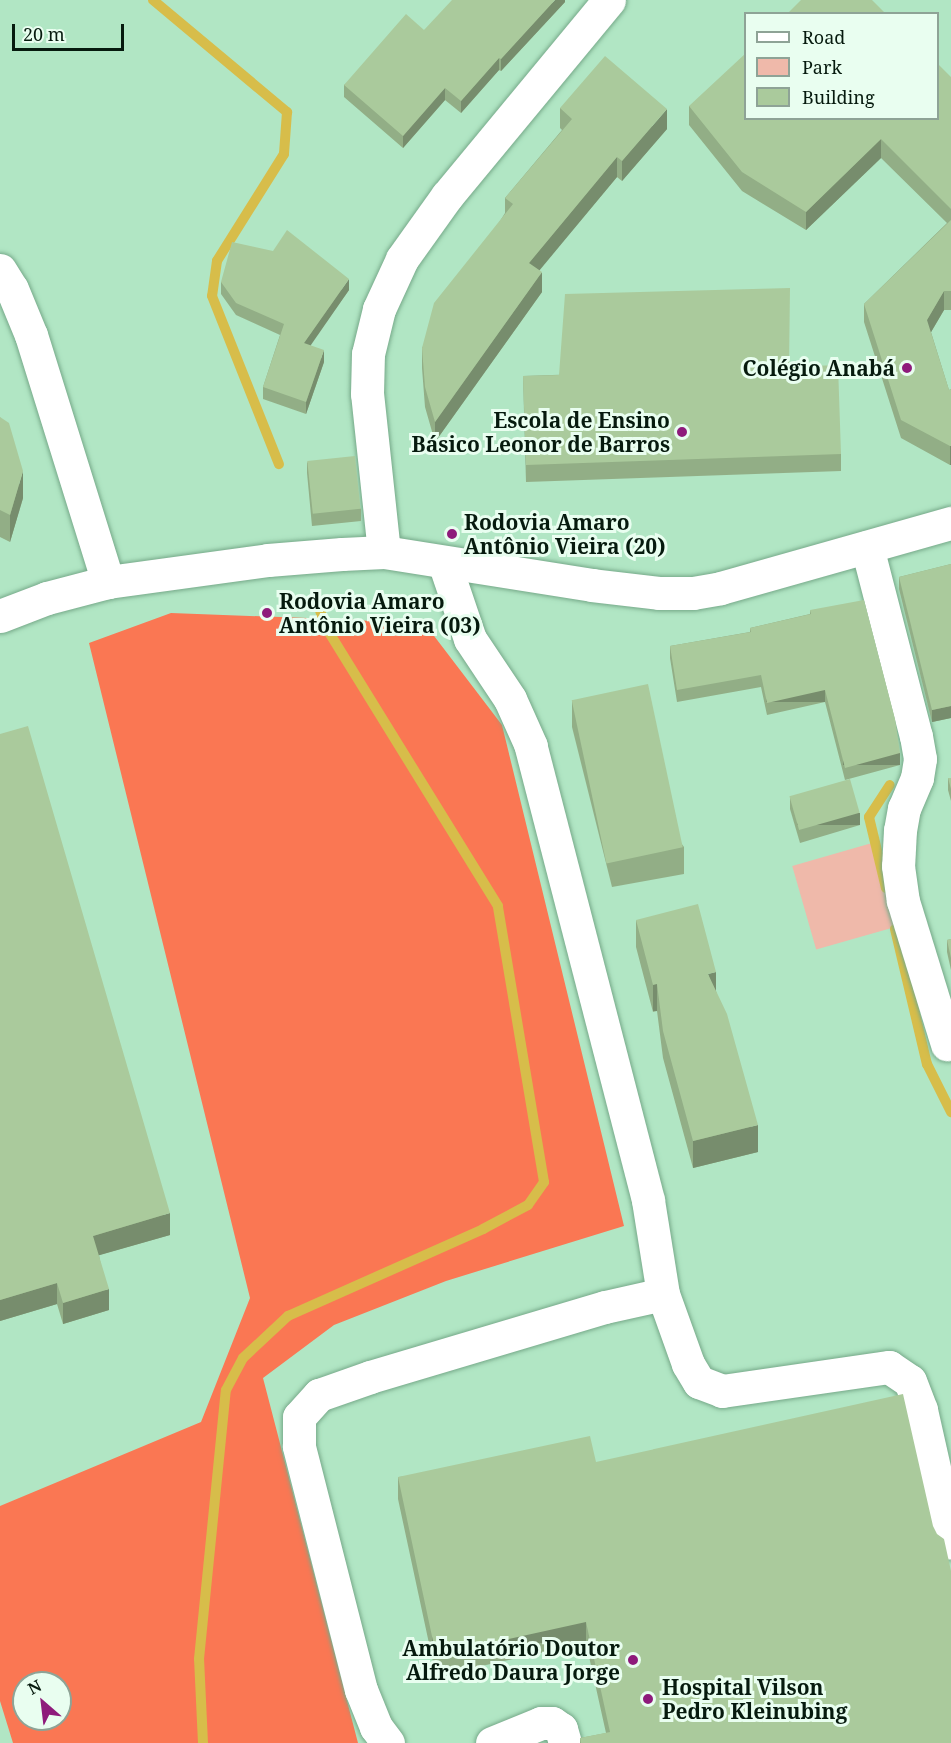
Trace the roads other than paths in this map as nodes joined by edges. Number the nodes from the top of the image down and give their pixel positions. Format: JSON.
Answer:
{"nodes":[{"id":1,"x":609,"y":0,"type":"edge"},
{"id":2,"x":0,"y":270,"type":"edge"},
{"id":3,"x":951,"y":523,"type":"edge"},
{"id":4,"x":867,"y":548,"type":"junction"},
{"id":5,"x":384,"y":552,"type":"junction"},
{"id":6,"x":444,"y":562,"type":"junction"},
{"id":7,"x":108,"y":582,"type":"junction"},
{"id":8,"x":0,"y":616,"type":"edge"},
{"id":9,"x":947,"y":1044,"type":"dead end"},
{"id":10,"x":663,"y":1294,"type":"junction"},
{"id":11,"x":951,"y":1542,"type":"edge"},
{"id":12,"x":388,"y":1743,"type":"edge"},
{"id":13,"x":492,"y":1743,"type":"edge"},
{"id":14,"x":565,"y":1743,"type":"edge"}],
"edges":[{"from":1,"to":5,"type":"street"},
{"from":2,"to":7,"type":"street"},
{"from":3,"to":4,"type":"street"},
{"from":4,"to":6,"type":"street"},
{"from":4,"to":9,"type":"street"},
{"from":5,"to":6,"type":"street"},
{"from":5,"to":7,"type":"street"},
{"from":6,"to":10,"type":"street"},
{"from":7,"to":8,"type":"street"},
{"from":10,"to":11,"type":"street"},
{"from":10,"to":12,"type":"street"},
{"from":13,"to":14,"type":"street"}]}
